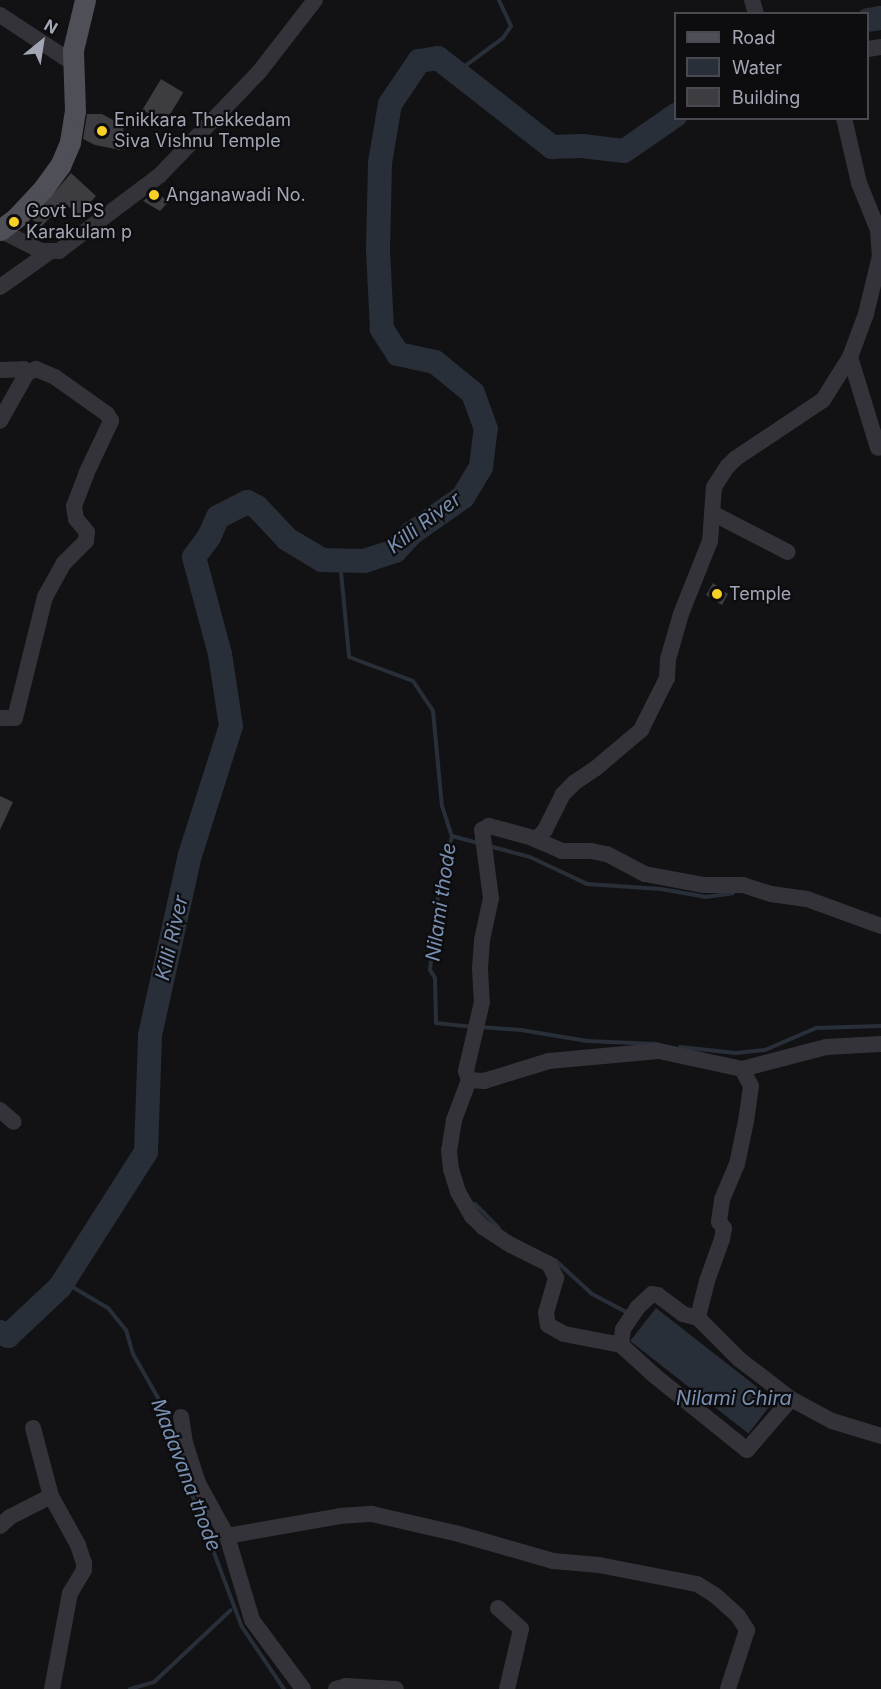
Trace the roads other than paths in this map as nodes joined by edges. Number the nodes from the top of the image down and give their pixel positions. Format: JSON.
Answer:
{"nodes":[{"id":1,"x":85,"y":0,"type":"edge"},
{"id":2,"x":315,"y":0,"type":"edge"},
{"id":3,"x":0,"y":15,"type":"edge"},
{"id":4,"x":73,"y":63,"type":"junction"},
{"id":5,"x":844,"y":120,"type":"edge"},
{"id":6,"x":0,"y":230,"type":"edge"},
{"id":7,"x":48,"y":253,"type":"junction"},
{"id":8,"x":0,"y":287,"type":"edge"},
{"id":9,"x":866,"y":314,"type":"junction"},
{"id":10,"x":881,"y":323,"type":"edge"},
{"id":11,"x":850,"y":357,"type":"junction"},
{"id":12,"x":0,"y":370,"type":"edge"},
{"id":13,"x":27,"y":373,"type":"junction"},
{"id":14,"x":0,"y":421,"type":"edge"},
{"id":15,"x":878,"y":448,"type":"dead end"},
{"id":16,"x":712,"y":513,"type":"junction"},
{"id":17,"x":788,"y":552,"type":"dead end"},
{"id":18,"x":0,"y":718,"type":"edge"},
{"id":19,"x":534,"y":839,"type":"junction"},
{"id":20,"x":881,"y":926,"type":"edge"},
{"id":21,"x":881,"y":1044,"type":"edge"},
{"id":22,"x":742,"y":1069,"type":"junction"},
{"id":23,"x":469,"y":1080,"type":"junction"},
{"id":24,"x":0,"y":1110,"type":"edge"},
{"id":25,"x":14,"y":1122,"type":"dead end"},
{"id":26,"x":698,"y":1318,"type":"junction"},
{"id":27,"x":621,"y":1345,"type":"junction"},
{"id":28,"x":791,"y":1399,"type":"junction"},
{"id":29,"x":181,"y":1417,"type":"dead end"},
{"id":30,"x":33,"y":1428,"type":"dead end"},
{"id":31,"x":881,"y":1436,"type":"edge"},
{"id":32,"x":51,"y":1496,"type":"junction"},
{"id":33,"x":0,"y":1526,"type":"edge"},
{"id":34,"x":227,"y":1536,"type":"junction"},
{"id":35,"x":498,"y":1608,"type":"dead end"},
{"id":36,"x":52,"y":1689,"type":"edge"},
{"id":37,"x":303,"y":1689,"type":"edge"},
{"id":38,"x":336,"y":1689,"type":"edge"},
{"id":39,"x":396,"y":1689,"type":"edge"},
{"id":40,"x":507,"y":1689,"type":"edge"},
{"id":41,"x":728,"y":1689,"type":"edge"}],
"edges":[{"from":1,"to":4,"type":"main road"},
{"from":2,"to":7,"type":"street"},
{"from":3,"to":4,"type":"street"},
{"from":4,"to":6,"type":"main road"},
{"from":5,"to":9,"type":"street"},
{"from":6,"to":7,"type":"street"},
{"from":7,"to":8,"type":"street"},
{"from":9,"to":10,"type":"street"},
{"from":9,"to":11,"type":"street"},
{"from":11,"to":15,"type":"street"},
{"from":11,"to":16,"type":"street"},
{"from":12,"to":13,"type":"street"},
{"from":13,"to":14,"type":"street"},
{"from":13,"to":18,"type":"street"},
{"from":16,"to":17,"type":"street"},
{"from":16,"to":19,"type":"street"},
{"from":19,"to":20,"type":"street"},
{"from":19,"to":23,"type":"street"},
{"from":21,"to":22,"type":"street"},
{"from":22,"to":23,"type":"street"},
{"from":22,"to":26,"type":"street"},
{"from":23,"to":27,"type":"street"},
{"from":24,"to":25,"type":"street"},
{"from":26,"to":27,"type":"street"},
{"from":26,"to":28,"type":"street"},
{"from":27,"to":28,"type":"street"},
{"from":28,"to":31,"type":"street"},
{"from":29,"to":34,"type":"street"},
{"from":30,"to":32,"type":"street"},
{"from":32,"to":33,"type":"street"},
{"from":32,"to":36,"type":"street"},
{"from":34,"to":37,"type":"street"},
{"from":34,"to":41,"type":"street"},
{"from":35,"to":40,"type":"street"},
{"from":38,"to":39,"type":"street"}]}
